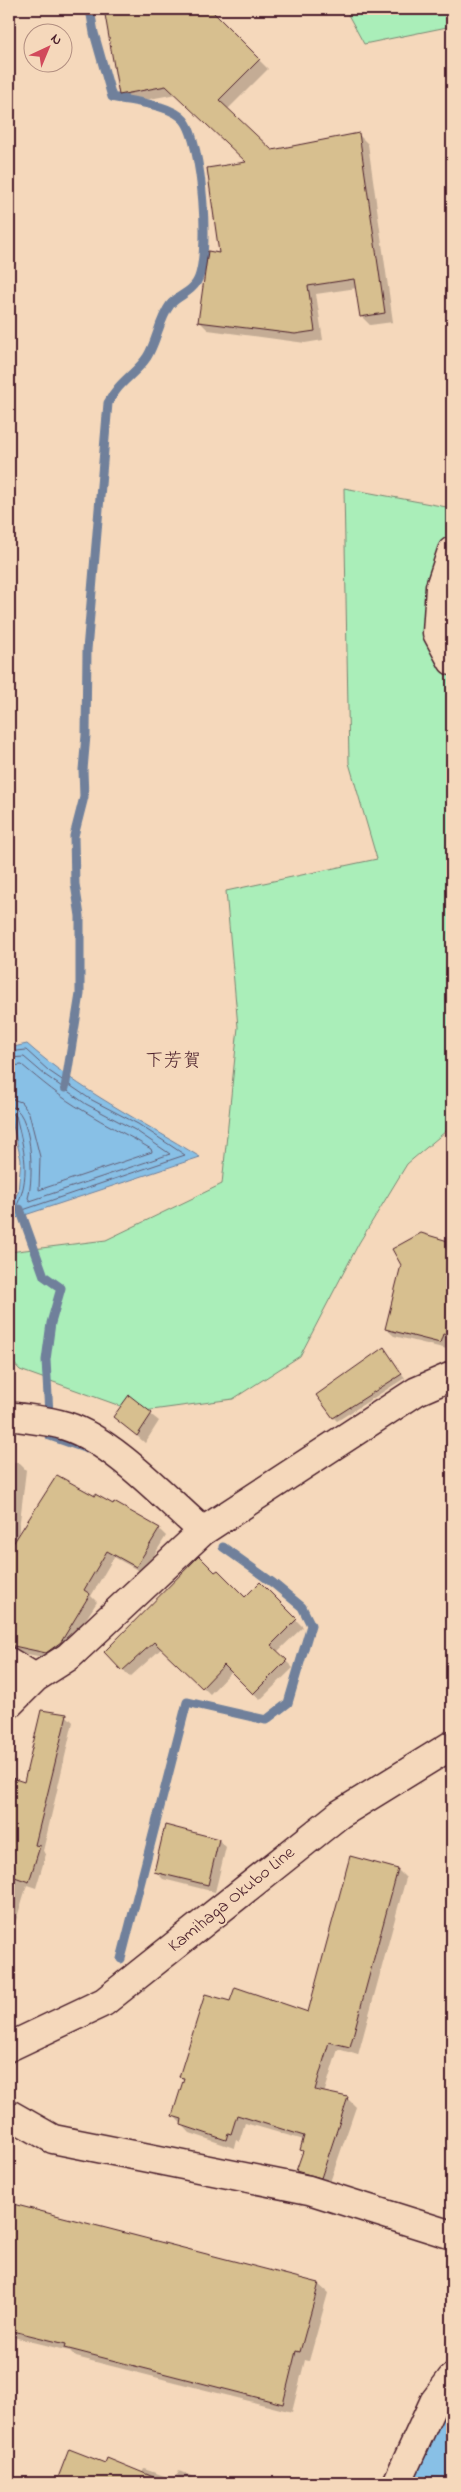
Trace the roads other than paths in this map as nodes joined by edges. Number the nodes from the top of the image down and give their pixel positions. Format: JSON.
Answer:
{"nodes":[{"id":1,"x":452,"y":551,"type":"edge"},
{"id":2,"x":452,"y":661,"type":"edge"},
{"id":3,"x":452,"y":1376,"type":"edge"},
{"id":4,"x":9,"y":1416,"type":"edge"},
{"id":5,"x":203,"y":1531,"type":"junction"},
{"id":6,"x":9,"y":1662,"type":"edge"},
{"id":7,"x":35,"y":1678,"type":"junction"},
{"id":8,"x":9,"y":1704,"type":"edge"},
{"id":9,"x":452,"y":1746,"type":"edge"},
{"id":10,"x":9,"y":2047,"type":"edge"},
{"id":11,"x":9,"y":2114,"type":"edge"},
{"id":12,"x":452,"y":2235,"type":"edge"},
{"id":13,"x":452,"y":2378,"type":"edge"},
{"id":14,"x":397,"y":2483,"type":"edge"}],
"edges":[{"from":1,"to":2,"type":"street"},
{"from":3,"to":5,"type":"street"},
{"from":4,"to":5,"type":"street"},
{"from":5,"to":7,"type":"street"},
{"from":6,"to":7,"type":"street"},
{"from":7,"to":8,"type":"street"},
{"from":9,"to":10,"type":"street","name":"Kamihaga Okubo Line"},
{"from":11,"to":12,"type":"street"},
{"from":13,"to":14,"type":"street"}]}
